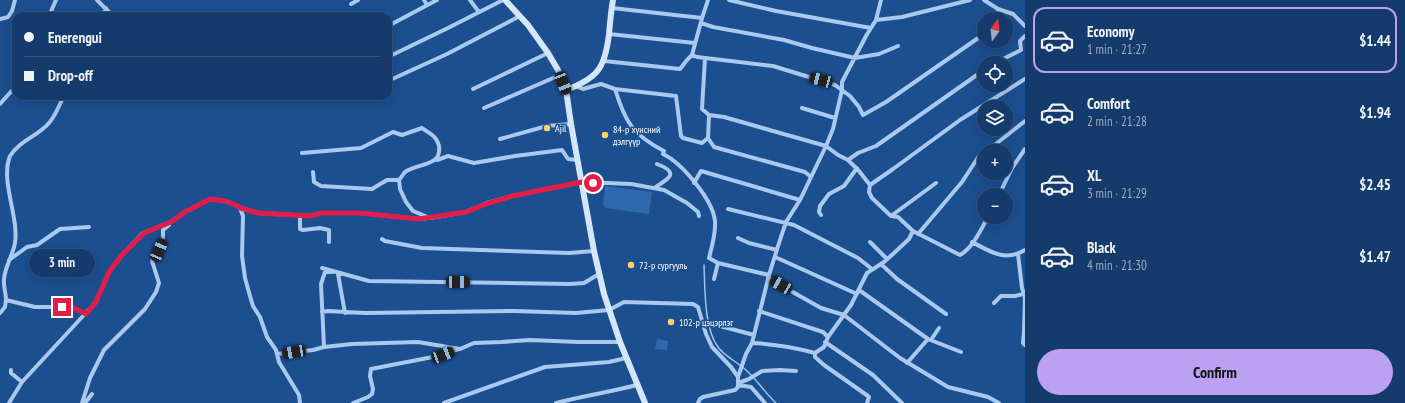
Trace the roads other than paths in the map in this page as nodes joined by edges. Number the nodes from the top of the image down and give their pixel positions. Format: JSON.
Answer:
{"nodes":[{"id":1,"x":16,"y":0,"type":"edge"},
{"id":2,"x":56,"y":0,"type":"edge"},
{"id":3,"x":98,"y":0,"type":"edge"},
{"id":4,"x":358,"y":0,"type":"edge"},
{"id":5,"x":424,"y":0,"type":"edge"},
{"id":6,"x":437,"y":0,"type":"edge"},
{"id":7,"x":470,"y":0,"type":"edge"},
{"id":8,"x":504,"y":0,"type":"edge"},
{"id":9,"x":612,"y":0,"type":"edge"},
{"id":10,"x":708,"y":0,"type":"edge"},
{"id":11,"x":729,"y":0,"type":"edge"},
{"id":12,"x":881,"y":0,"type":"edge"},
{"id":13,"x":970,"y":0,"type":"edge"},
{"id":14,"x":984,"y":0,"type":"edge"},
{"id":15,"x":994,"y":0,"type":"edge"},
{"id":16,"x":352,"y":4,"type":"dead end"},
{"id":17,"x":427,"y":5,"type":"junction"},
{"id":18,"x":991,"y":5,"type":"junction"},
{"id":19,"x":106,"y":8,"type":"junction"},
{"id":20,"x":612,"y":8,"type":"junction"},
{"id":21,"x":998,"y":8,"type":"junction"},
{"id":22,"x":51,"y":12,"type":"edge"},
{"id":23,"x":104,"y":12,"type":"edge"},
{"id":24,"x":110,"y":12,"type":"edge"},
{"id":25,"x":479,"y":12,"type":"junction"},
{"id":26,"x":998,"y":12,"type":"edge"},
{"id":27,"x":520,"y":16,"type":"junction"},
{"id":28,"x":702,"y":18,"type":"junction"},
{"id":29,"x":0,"y":19,"type":"edge"},
{"id":30,"x":876,"y":20,"type":"junction"},
{"id":31,"x":701,"y":23,"type":"junction"},
{"id":32,"x":392,"y":24,"type":"edge"},
{"id":33,"x":1025,"y":26,"type":"edge"},
{"id":34,"x":871,"y":28,"type":"junction"},
{"id":35,"x":609,"y":34,"type":"junction"},
{"id":36,"x":1025,"y":36,"type":"edge"},
{"id":37,"x":977,"y":39,"type":"edge"},
{"id":38,"x":695,"y":43,"type":"junction"},
{"id":39,"x":898,"y":46,"type":"dead end"},
{"id":40,"x":548,"y":53,"type":"junction"},
{"id":41,"x":392,"y":55,"type":"edge"},
{"id":42,"x":692,"y":55,"type":"junction"},
{"id":43,"x":1009,"y":56,"type":"edge"},
{"id":44,"x":705,"y":58,"type":"junction"},
{"id":45,"x":855,"y":58,"type":"junction"},
{"id":46,"x":604,"y":61,"type":"junction"},
{"id":47,"x":560,"y":75,"type":"junction"},
{"id":48,"x":977,"y":75,"type":"edge"},
{"id":49,"x":392,"y":79,"type":"edge"},
{"id":50,"x":1025,"y":79,"type":"edge"},
{"id":51,"x":576,"y":86,"type":"junction"},
{"id":52,"x":473,"y":89,"type":"dead end"},
{"id":53,"x":615,"y":89,"type":"junction"},
{"id":54,"x":12,"y":90,"type":"edge"},
{"id":55,"x":566,"y":90,"type":"junction"},
{"id":56,"x":842,"y":90,"type":"junction"},
{"id":57,"x":62,"y":100,"type":"edge"},
{"id":58,"x":0,"y":104,"type":"edge"},
{"id":59,"x":484,"y":108,"type":"dead end"},
{"id":60,"x":802,"y":108,"type":"dead end"},
{"id":61,"x":709,"y":115,"type":"junction"},
{"id":62,"x":835,"y":118,"type":"junction"},
{"id":63,"x":627,"y":120,"type":"junction"},
{"id":64,"x":633,"y":120,"type":"dead end"},
{"id":65,"x":1025,"y":121,"type":"edge"},
{"id":66,"x":571,"y":124,"type":"junction"},
{"id":67,"x":708,"y":138,"type":"junction"},
{"id":68,"x":500,"y":139,"type":"dead end"},
{"id":69,"x":996,"y":144,"type":"edge"},
{"id":70,"x":826,"y":146,"type":"junction"},
{"id":71,"x":1025,"y":149,"type":"edge"},
{"id":72,"x":302,"y":153,"type":"dead end"},
{"id":73,"x":977,"y":159,"type":"edge"},
{"id":74,"x":437,"y":160,"type":"junction"},
{"id":75,"x":577,"y":160,"type":"junction"},
{"id":76,"x":848,"y":160,"type":"junction"},
{"id":77,"x":657,"y":164,"type":"dead end"},
{"id":78,"x":857,"y":168,"type":"junction"},
{"id":79,"x":313,"y":172,"type":"dead end"},
{"id":80,"x":811,"y":177,"type":"junction"},
{"id":81,"x":399,"y":180,"type":"junction"},
{"id":82,"x":582,"y":182,"type":"junction"},
{"id":83,"x":694,"y":183,"type":"junction"},
{"id":84,"x":936,"y":183,"type":"dead end"},
{"id":85,"x":870,"y":185,"type":"junction"},
{"id":86,"x":654,"y":188,"type":"junction"},
{"id":87,"x":1002,"y":188,"type":"edge"},
{"id":88,"x":800,"y":200,"type":"junction"},
{"id":89,"x":240,"y":208,"type":"junction"},
{"id":90,"x":728,"y":209,"type":"dead end"},
{"id":91,"x":300,"y":215,"type":"junction"},
{"id":92,"x":821,"y":215,"type":"dead end"},
{"id":93,"x":699,"y":216,"type":"dead end"},
{"id":94,"x":891,"y":216,"type":"junction"},
{"id":95,"x":430,"y":218,"type":"junction"},
{"id":96,"x":171,"y":222,"type":"junction"},
{"id":97,"x":786,"y":222,"type":"junction"},
{"id":98,"x":984,"y":224,"type":"edge"},
{"id":99,"x":89,"y":227,"type":"dead end"},
{"id":100,"x":913,"y":231,"type":"junction"},
{"id":101,"x":918,"y":234,"type":"junction"},
{"id":102,"x":738,"y":238,"type":"dead end"},
{"id":103,"x":382,"y":239,"type":"dead end"},
{"id":104,"x":329,"y":242,"type":"dead end"},
{"id":105,"x":870,"y":242,"type":"dead end"},
{"id":106,"x":972,"y":242,"type":"junction"},
{"id":107,"x":777,"y":250,"type":"junction"},
{"id":108,"x":1025,"y":250,"type":"edge"},
{"id":109,"x":594,"y":251,"type":"junction"},
{"id":110,"x":1018,"y":254,"type":"junction"},
{"id":111,"x":775,"y":257,"type":"junction"},
{"id":112,"x":887,"y":259,"type":"junction"},
{"id":113,"x":9,"y":260,"type":"junction"},
{"id":114,"x":718,"y":263,"type":"junction"},
{"id":115,"x":881,"y":264,"type":"junction"},
{"id":116,"x":322,"y":268,"type":"dead end"},
{"id":117,"x":872,"y":269,"type":"junction"},
{"id":118,"x":332,"y":272,"type":"junction"},
{"id":119,"x":338,"y":274,"type":"junction"},
{"id":120,"x":599,"y":274,"type":"junction"},
{"id":121,"x":768,"y":276,"type":"junction"},
{"id":122,"x":714,"y":279,"type":"dead end"},
{"id":123,"x":858,"y":292,"type":"junction"},
{"id":124,"x":1024,"y":294,"type":"junction"},
{"id":125,"x":6,"y":300,"type":"junction"},
{"id":126,"x":994,"y":303,"type":"dead end"},
{"id":127,"x":609,"y":310,"type":"junction"},
{"id":128,"x":759,"y":311,"type":"junction"},
{"id":129,"x":0,"y":312,"type":"edge"},
{"id":130,"x":322,"y":312,"type":"junction"},
{"id":131,"x":345,"y":313,"type":"junction"},
{"id":132,"x":86,"y":314,"type":"junction"},
{"id":133,"x":946,"y":314,"type":"dead end"},
{"id":134,"x":844,"y":315,"type":"junction"},
{"id":135,"x":720,"y":326,"type":"dead end"},
{"id":136,"x":939,"y":328,"type":"dead end"},
{"id":137,"x":754,"y":335,"type":"junction"},
{"id":138,"x":828,"y":337,"type":"junction"},
{"id":139,"x":930,"y":339,"type":"junction"},
{"id":140,"x":620,"y":342,"type":"junction"},
{"id":141,"x":825,"y":342,"type":"junction"},
{"id":142,"x":752,"y":343,"type":"junction"},
{"id":143,"x":1025,"y":345,"type":"edge"},
{"id":144,"x":324,"y":347,"type":"junction"},
{"id":145,"x":460,"y":349,"type":"junction"},
{"id":146,"x":815,"y":352,"type":"junction"},
{"id":147,"x":961,"y":352,"type":"dead end"},
{"id":148,"x":277,"y":354,"type":"junction"},
{"id":149,"x":626,"y":358,"type":"junction"},
{"id":150,"x":908,"y":363,"type":"junction"},
{"id":151,"x":11,"y":370,"type":"dead end"},
{"id":152,"x":796,"y":371,"type":"dead end"},
{"id":153,"x":738,"y":378,"type":"junction"},
{"id":154,"x":22,"y":382,"type":"junction"},
{"id":155,"x":738,"y":384,"type":"junction"},
{"id":156,"x":637,"y":385,"type":"junction"},
{"id":157,"x":92,"y":394,"type":"dead end"},
{"id":158,"x":8,"y":403,"type":"edge"},
{"id":159,"x":82,"y":403,"type":"edge"},
{"id":160,"x":85,"y":403,"type":"edge"},
{"id":161,"x":300,"y":403,"type":"edge"},
{"id":162,"x":353,"y":403,"type":"edge"},
{"id":163,"x":444,"y":403,"type":"edge"},
{"id":164,"x":556,"y":403,"type":"edge"},
{"id":165,"x":645,"y":403,"type":"edge"},
{"id":166,"x":698,"y":403,"type":"edge"},
{"id":167,"x":765,"y":403,"type":"edge"},
{"id":168,"x":867,"y":403,"type":"edge"},
{"id":169,"x":902,"y":403,"type":"edge"},
{"id":170,"x":999,"y":403,"type":"edge"}],
"edges":[{"from":1,"to":29,"type":"street"},
{"from":2,"to":22,"type":"street"},
{"from":3,"to":19,"type":"street"},
{"from":4,"to":16,"type":"street"},
{"from":5,"to":17,"type":"street"},
{"from":6,"to":17,"type":"street"},
{"from":7,"to":25,"type":"street"},
{"from":8,"to":25,"type":"street"},
{"from":8,"to":27,"type":"main road"},
{"from":9,"to":20,"type":"main road"},
{"from":10,"to":28,"type":"street"},
{"from":11,"to":34,"type":"street"},
{"from":12,"to":30,"type":"street"},
{"from":13,"to":30,"type":"street"},
{"from":14,"to":18,"type":"street"},
{"from":15,"to":18,"type":"street"},
{"from":17,"to":32,"type":"street"},
{"from":18,"to":21,"type":"street"},
{"from":19,"to":23,"type":"street"},
{"from":19,"to":24,"type":"street"},
{"from":20,"to":28,"type":"street"},
{"from":20,"to":35,"type":"main road"},
{"from":21,"to":26,"type":"street"},
{"from":21,"to":33,"type":"street"},
{"from":25,"to":41,"type":"street"},
{"from":27,"to":40,"type":"main road"},
{"from":27,"to":49,"type":"street"},
{"from":28,"to":31,"type":"street"},
{"from":30,"to":34,"type":"street"},
{"from":31,"to":38,"type":"street"},
{"from":31,"to":45,"type":"street"},
{"from":34,"to":45,"type":"street"},
{"from":35,"to":38,"type":"street"},
{"from":35,"to":46,"type":"main road"},
{"from":36,"to":43,"type":"street"},
{"from":37,"to":56,"type":"street"},
{"from":38,"to":42,"type":"street"},
{"from":39,"to":45,"type":"street"},
{"from":40,"to":47,"type":"main road"},
{"from":40,"to":52,"type":"street"},
{"from":42,"to":44,"type":"street"},
{"from":42,"to":46,"type":"street"},
{"from":44,"to":56,"type":"street"},
{"from":44,"to":61,"type":"street"},
{"from":45,"to":56,"type":"street"},
{"from":46,"to":51,"type":"main road"},
{"from":47,"to":55,"type":"main road"},
{"from":47,"to":59,"type":"street"},
{"from":48,"to":76,"type":"street"},
{"from":50,"to":85,"type":"street"},
{"from":51,"to":53,"type":"street"},
{"from":51,"to":55,"type":"main road"},
{"from":53,"to":63,"type":"street"},
{"from":53,"to":67,"type":"street"},
{"from":54,"to":58,"type":"street"},
{"from":55,"to":66,"type":"main road"},
{"from":56,"to":62,"type":"street"},
{"from":57,"to":113,"type":"street"},
{"from":60,"to":62,"type":"street"},
{"from":61,"to":67,"type":"street"},
{"from":61,"to":70,"type":"street"},
{"from":62,"to":70,"type":"street"},
{"from":63,"to":64,"type":"street"},
{"from":63,"to":83,"type":"street"},
{"from":65,"to":69,"type":"street"},
{"from":66,"to":68,"type":"street"},
{"from":66,"to":75,"type":"main road"},
{"from":67,"to":80,"type":"street"},
{"from":70,"to":76,"type":"street"},
{"from":70,"to":80,"type":"street"},
{"from":71,"to":87,"type":"street"},
{"from":72,"to":74,"type":"street"},
{"from":73,"to":101,"type":"street"},
{"from":74,"to":75,"type":"street"},
{"from":74,"to":81,"type":"street"},
{"from":75,"to":82,"type":"main road"},
{"from":76,"to":78,"type":"street"},
{"from":77,"to":86,"type":"street"},
{"from":78,"to":85,"type":"street"},
{"from":78,"to":92,"type":"street"},
{"from":79,"to":81,"type":"street"},
{"from":80,"to":88,"type":"street"},
{"from":81,"to":95,"type":"street"},
{"from":82,"to":86,"type":"street"},
{"from":82,"to":95,"type":"street"},
{"from":82,"to":109,"type":"main road"},
{"from":83,"to":88,"type":"street"},
{"from":83,"to":114,"type":"street"},
{"from":84,"to":94,"type":"street"},
{"from":85,"to":94,"type":"street"},
{"from":86,"to":93,"type":"street"},
{"from":88,"to":97,"type":"street"},
{"from":89,"to":91,"type":"street"},
{"from":89,"to":96,"type":"street"},
{"from":89,"to":148,"type":"street"},
{"from":90,"to":97,"type":"street"},
{"from":91,"to":95,"type":"street"},
{"from":91,"to":104,"type":"street"},
{"from":94,"to":100,"type":"street"},
{"from":96,"to":132,"type":"street"},
{"from":96,"to":159,"type":"street"},
{"from":97,"to":107,"type":"street"},
{"from":97,"to":117,"type":"street"},
{"from":98,"to":106,"type":"street"},
{"from":99,"to":113,"type":"street"},
{"from":100,"to":101,"type":"street"},
{"from":100,"to":112,"type":"street"},
{"from":101,"to":106,"type":"street"},
{"from":102,"to":107,"type":"street"},
{"from":103,"to":109,"type":"street"},
{"from":105,"to":112,"type":"street"},
{"from":106,"to":110,"type":"street"},
{"from":107,"to":111,"type":"street"},
{"from":108,"to":110,"type":"street"},
{"from":109,"to":120,"type":"main road"},
{"from":110,"to":124,"type":"street"},
{"from":111,"to":121,"type":"street"},
{"from":111,"to":123,"type":"street"},
{"from":112,"to":115,"type":"street"},
{"from":113,"to":125,"type":"street"},
{"from":114,"to":121,"type":"street"},
{"from":114,"to":122,"type":"street"},
{"from":115,"to":117,"type":"street"},
{"from":115,"to":133,"type":"street"},
{"from":116,"to":118,"type":"street"},
{"from":117,"to":123,"type":"street"},
{"from":118,"to":119,"type":"street"},
{"from":118,"to":130,"type":"street"},
{"from":119,"to":120,"type":"street"},
{"from":119,"to":131,"type":"street"},
{"from":120,"to":127,"type":"main road"},
{"from":121,"to":128,"type":"street"},
{"from":121,"to":134,"type":"street"},
{"from":123,"to":134,"type":"street"},
{"from":123,"to":139,"type":"street"},
{"from":124,"to":126,"type":"street"},
{"from":124,"to":143,"type":"street"},
{"from":125,"to":129,"type":"street"},
{"from":125,"to":132,"type":"street"},
{"from":127,"to":131,"type":"street"},
{"from":127,"to":140,"type":"main road"},
{"from":127,"to":153,"type":"street"},
{"from":128,"to":137,"type":"street"},
{"from":128,"to":138,"type":"street"},
{"from":130,"to":131,"type":"street"},
{"from":130,"to":144,"type":"street"},
{"from":132,"to":154,"type":"street"},
{"from":134,"to":138,"type":"street"},
{"from":134,"to":150,"type":"street"},
{"from":135,"to":137,"type":"street"},
{"from":136,"to":139,"type":"street"},
{"from":137,"to":142,"type":"street"},
{"from":138,"to":141,"type":"street"},
{"from":139,"to":147,"type":"street"},
{"from":139,"to":150,"type":"street"},
{"from":140,"to":145,"type":"street"},
{"from":140,"to":149,"type":"main road"},
{"from":141,"to":146,"type":"street"},
{"from":141,"to":169,"type":"street"},
{"from":142,"to":146,"type":"street"},
{"from":142,"to":153,"type":"street"},
{"from":144,"to":145,"type":"street"},
{"from":144,"to":148,"type":"street"},
{"from":145,"to":162,"type":"street"},
{"from":146,"to":168,"type":"street"},
{"from":148,"to":161,"type":"street"},
{"from":149,"to":156,"type":"main road"},
{"from":149,"to":163,"type":"street"},
{"from":150,"to":170,"type":"street"},
{"from":151,"to":154,"type":"street"},
{"from":152,"to":155,"type":"street"},
{"from":153,"to":155,"type":"street"},
{"from":154,"to":158,"type":"street"},
{"from":155,"to":166,"type":"street"},
{"from":155,"to":167,"type":"street"},
{"from":156,"to":164,"type":"street"},
{"from":156,"to":165,"type":"main road"},
{"from":157,"to":160,"type":"street"}]}
